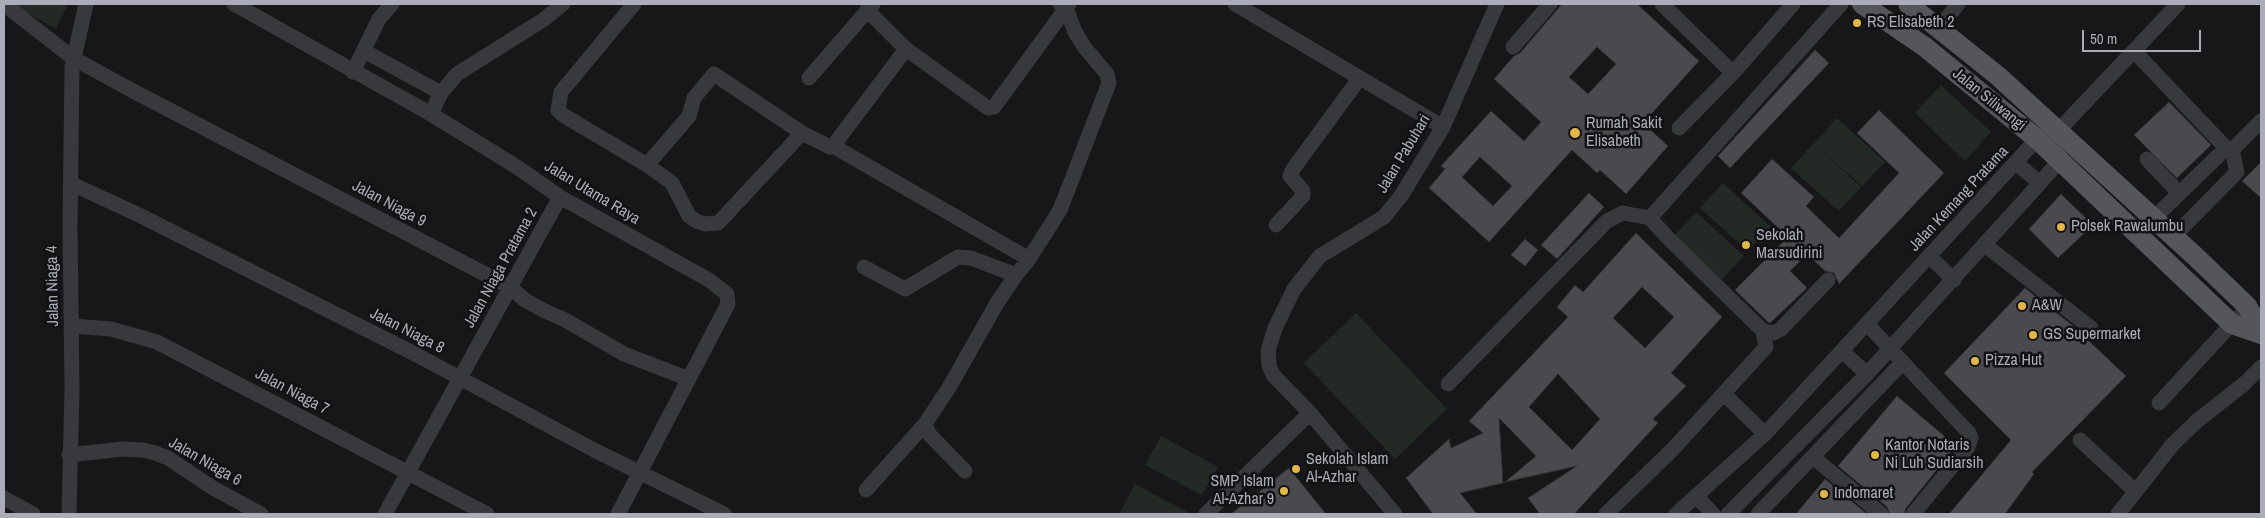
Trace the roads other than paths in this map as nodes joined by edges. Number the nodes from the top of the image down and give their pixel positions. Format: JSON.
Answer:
{"nodes":[{"id":1,"x":4,"y":4,"type":"edge"},
{"id":2,"x":86,"y":4,"type":"edge"},
{"id":3,"x":234,"y":4,"type":"edge"},
{"id":4,"x":392,"y":4,"type":"edge"},
{"id":5,"x":563,"y":4,"type":"edge"},
{"id":6,"x":634,"y":4,"type":"edge"},
{"id":7,"x":1235,"y":4,"type":"edge"},
{"id":8,"x":1497,"y":4,"type":"edge"},
{"id":9,"x":1550,"y":4,"type":"edge"},
{"id":10,"x":1662,"y":4,"type":"edge"},
{"id":11,"x":1793,"y":4,"type":"edge"},
{"id":12,"x":1841,"y":4,"type":"edge"},
{"id":13,"x":1862,"y":4,"type":"edge"},
{"id":14,"x":1908,"y":4,"type":"edge"},
{"id":15,"x":1958,"y":4,"type":"edge"},
{"id":16,"x":2178,"y":4,"type":"edge"},
{"id":17,"x":1065,"y":5,"type":"edge"},
{"id":18,"x":870,"y":7,"type":"edge"},
{"id":19,"x":1939,"y":28,"type":"junction"},
{"id":20,"x":1513,"y":47,"type":"dead end"},
{"id":21,"x":906,"y":49,"type":"junction"},
{"id":22,"x":364,"y":51,"type":"junction"},
{"id":23,"x":2134,"y":51,"type":"junction"},
{"id":24,"x":73,"y":58,"type":"junction"},
{"id":25,"x":354,"y":72,"type":"junction"},
{"id":26,"x":1734,"y":73,"type":"junction"},
{"id":27,"x":809,"y":78,"type":"dead end"},
{"id":28,"x":1359,"y":79,"type":"junction"},
{"id":29,"x":441,"y":93,"type":"junction"},
{"id":30,"x":431,"y":114,"type":"junction"},
{"id":31,"x":2261,"y":121,"type":"edge"},
{"id":32,"x":1443,"y":127,"type":"junction"},
{"id":33,"x":1679,"y":128,"type":"dead end"},
{"id":34,"x":2058,"y":131,"type":"junction"},
{"id":35,"x":802,"y":132,"type":"junction"},
{"id":36,"x":2037,"y":139,"type":"junction"},
{"id":37,"x":833,"y":146,"type":"junction"},
{"id":38,"x":2225,"y":152,"type":"junction"},
{"id":39,"x":2147,"y":159,"type":"dead end"},
{"id":40,"x":2060,"y":160,"type":"junction"},
{"id":41,"x":2016,"y":163,"type":"junction"},
{"id":42,"x":647,"y":165,"type":"junction"},
{"id":43,"x":2040,"y":183,"type":"junction"},
{"id":44,"x":72,"y":184,"type":"junction"},
{"id":45,"x":2179,"y":193,"type":"junction"},
{"id":46,"x":560,"y":197,"type":"junction"},
{"id":47,"x":1650,"y":218,"type":"junction"},
{"id":48,"x":2154,"y":218,"type":"junction"},
{"id":49,"x":1276,"y":225,"type":"dead end"},
{"id":50,"x":2174,"y":236,"type":"junction"},
{"id":51,"x":1985,"y":245,"type":"junction"},
{"id":52,"x":1930,"y":257,"type":"junction"},
{"id":53,"x":1029,"y":259,"type":"junction"},
{"id":54,"x":864,"y":267,"type":"dead end"},
{"id":55,"x":1016,"y":275,"type":"junction"},
{"id":56,"x":1828,"y":280,"type":"dead end"},
{"id":57,"x":1954,"y":280,"type":"junction"},
{"id":58,"x":510,"y":287,"type":"junction"},
{"id":59,"x":2248,"y":306,"type":"junction"},
{"id":60,"x":1867,"y":324,"type":"junction"},
{"id":61,"x":2232,"y":324,"type":"junction"},
{"id":62,"x":72,"y":326,"type":"junction"},
{"id":63,"x":2091,"y":328,"type":"dead end"},
{"id":64,"x":2261,"y":330,"type":"edge"},
{"id":65,"x":1763,"y":331,"type":"junction"},
{"id":66,"x":2261,"y":334,"type":"edge"},
{"id":67,"x":1890,"y":349,"type":"junction"},
{"id":68,"x":1842,"y":351,"type":"junction"},
{"id":69,"x":1902,"y":363,"type":"junction"},
{"id":70,"x":2261,"y":366,"type":"edge"},
{"id":71,"x":1867,"y":374,"type":"junction"},
{"id":72,"x":460,"y":377,"type":"junction"},
{"id":73,"x":689,"y":379,"type":"junction"},
{"id":74,"x":1448,"y":384,"type":"dead end"},
{"id":75,"x":1724,"y":394,"type":"junction"},
{"id":76,"x":2159,"y":403,"type":"dead end"},
{"id":77,"x":1310,"y":413,"type":"junction"},
{"id":78,"x":925,"y":424,"type":"junction"},
{"id":79,"x":1765,"y":434,"type":"junction"},
{"id":80,"x":2080,"y":440,"type":"dead end"},
{"id":81,"x":69,"y":454,"type":"junction"},
{"id":82,"x":1813,"y":457,"type":"junction"},
{"id":83,"x":965,"y":471,"type":"dead end"},
{"id":84,"x":408,"y":472,"type":"junction"},
{"id":85,"x":640,"y":473,"type":"junction"},
{"id":86,"x":866,"y":490,"type":"dead end"},
{"id":87,"x":2135,"y":491,"type":"junction"},
{"id":88,"x":1696,"y":496,"type":"junction"},
{"id":89,"x":4,"y":498,"type":"edge"},
{"id":90,"x":1921,"y":512,"type":"edge"},
{"id":91,"x":33,"y":514,"type":"edge"},
{"id":92,"x":68,"y":514,"type":"edge"},
{"id":93,"x":261,"y":514,"type":"edge"},
{"id":94,"x":385,"y":514,"type":"edge"},
{"id":95,"x":487,"y":514,"type":"edge"},
{"id":96,"x":618,"y":514,"type":"edge"},
{"id":97,"x":724,"y":514,"type":"edge"},
{"id":98,"x":1206,"y":514,"type":"edge"},
{"id":99,"x":1395,"y":514,"type":"edge"},
{"id":100,"x":1606,"y":514,"type":"edge"},
{"id":101,"x":1676,"y":514,"type":"edge"},
{"id":102,"x":1713,"y":514,"type":"edge"},
{"id":103,"x":1728,"y":514,"type":"edge"},
{"id":104,"x":1758,"y":514,"type":"edge"},
{"id":105,"x":1881,"y":514,"type":"edge"},
{"id":106,"x":2118,"y":514,"type":"edge"}],
"edges":[{"from":1,"to":24,"type":"street","name":"Jalan Niaga 9"},
{"from":2,"to":24,"type":"street","name":"Jalan Niaga 4"},
{"from":3,"to":25,"type":"street","name":"Jalan Utama Raya"},
{"from":4,"to":22,"type":"street"},
{"from":5,"to":29,"type":"street"},
{"from":6,"to":42,"type":"street"},
{"from":7,"to":28,"type":"street"},
{"from":8,"to":32,"type":"street","name":"Jalan Pabuhari"},
{"from":9,"to":20,"type":"street"},
{"from":10,"to":26,"type":"street"},
{"from":11,"to":26,"type":"street"},
{"from":12,"to":47,"type":"street"},
{"from":13,"to":36,"type":"main road","name":"Jalan Siliwangi"},
{"from":14,"to":19,"type":"main road","name":"Jalan Siliwangi"},
{"from":15,"to":19,"type":"street"},
{"from":16,"to":23,"type":"street"},
{"from":17,"to":21,"type":"street"},
{"from":17,"to":53,"type":"street"},
{"from":18,"to":21,"type":"street"},
{"from":18,"to":27,"type":"street"},
{"from":19,"to":34,"type":"main road","name":"Jalan Siliwangi"},
{"from":21,"to":37,"type":"street"},
{"from":22,"to":25,"type":"street"},
{"from":22,"to":29,"type":"street"},
{"from":23,"to":34,"type":"street"},
{"from":23,"to":38,"type":"street"},
{"from":24,"to":44,"type":"street","name":"Jalan Niaga 4"},
{"from":24,"to":58,"type":"street","name":"Jalan Niaga 9"},
{"from":25,"to":30,"type":"street","name":"Jalan Utama Raya"},
{"from":26,"to":33,"type":"street"},
{"from":28,"to":32,"type":"street"},
{"from":28,"to":49,"type":"street"},
{"from":29,"to":30,"type":"street"},
{"from":30,"to":46,"type":"street","name":"Jalan Utama Raya"},
{"from":31,"to":38,"type":"street"},
{"from":32,"to":77,"type":"street","name":"Jalan Pabuhari"},
{"from":34,"to":36,"type":"street","name":"Jalan Kemang Pratama"},
{"from":34,"to":40,"type":"street"},
{"from":34,"to":48,"type":"main road","name":"Jalan Siliwangi"},
{"from":35,"to":37,"type":"street"},
{"from":35,"to":42,"type":"street"},
{"from":35,"to":42,"type":"street"},
{"from":36,"to":40,"type":"main road","name":"Jalan Siliwangi"},
{"from":36,"to":41,"type":"street","name":"Jalan Kemang Pratama"},
{"from":37,"to":53,"type":"street"},
{"from":38,"to":45,"type":"street"},
{"from":38,"to":50,"type":"street"},
{"from":39,"to":45,"type":"street"},
{"from":40,"to":43,"type":"street"},
{"from":40,"to":61,"type":"main road","name":"Jalan Siliwangi"},
{"from":41,"to":43,"type":"street"},
{"from":41,"to":52,"type":"street","name":"Jalan Kemang Pratama"},
{"from":43,"to":51,"type":"street"},
{"from":44,"to":62,"type":"street","name":"Jalan Niaga 4"},
{"from":44,"to":72,"type":"street","name":"Jalan Niaga 8"},
{"from":45,"to":48,"type":"street"},
{"from":46,"to":58,"type":"street","name":"Jalan Niaga Pratama 2"},
{"from":46,"to":73,"type":"street","name":"Jalan Utama Raya"},
{"from":47,"to":65,"type":"street"},
{"from":47,"to":74,"type":"street"},
{"from":48,"to":50,"type":"main road","name":"Jalan Siliwangi"},
{"from":50,"to":59,"type":"main road","name":"Jalan Siliwangi"},
{"from":51,"to":57,"type":"street"},
{"from":51,"to":63,"type":"street"},
{"from":52,"to":57,"type":"street"},
{"from":52,"to":60,"type":"street","name":"Jalan Kemang Pratama"},
{"from":53,"to":55,"type":"street"},
{"from":54,"to":55,"type":"street"},
{"from":55,"to":78,"type":"street"},
{"from":56,"to":65,"type":"street"},
{"from":57,"to":67,"type":"street"},
{"from":58,"to":72,"type":"street","name":"Jalan Niaga Pratama 2"},
{"from":58,"to":73,"type":"street","name":"Jalan Niaga 9"},
{"from":59,"to":61,"type":"street"},
{"from":59,"to":64,"type":"main road","name":"Jalan Siliwangi"},
{"from":60,"to":67,"type":"street"},
{"from":60,"to":68,"type":"street","name":"Jalan Kemang Pratama"},
{"from":61,"to":66,"type":"main road"},
{"from":61,"to":76,"type":"street"},
{"from":62,"to":81,"type":"street","name":"Jalan Niaga 4"},
{"from":62,"to":84,"type":"street","name":"Jalan Niaga 7"},
{"from":65,"to":75,"type":"street"},
{"from":67,"to":69,"type":"street"},
{"from":67,"to":71,"type":"street"},
{"from":68,"to":71,"type":"street"},
{"from":68,"to":79,"type":"street","name":"Jalan Kemang Pratama"},
{"from":69,"to":82,"type":"street"},
{"from":69,"to":90,"type":"street"},
{"from":70,"to":87,"type":"street"},
{"from":71,"to":103,"type":"street"},
{"from":72,"to":84,"type":"street","name":"Jalan Niaga Pratama 2"},
{"from":72,"to":85,"type":"street","name":"Jalan Niaga 8"},
{"from":73,"to":85,"type":"street"},
{"from":75,"to":79,"type":"street"},
{"from":75,"to":100,"type":"street"},
{"from":77,"to":98,"type":"street"},
{"from":77,"to":99,"type":"street"},
{"from":78,"to":83,"type":"street"},
{"from":78,"to":86,"type":"street"},
{"from":79,"to":88,"type":"street","name":"Jalan Kemang Pratama"},
{"from":80,"to":87,"type":"street"},
{"from":81,"to":92,"type":"street","name":"Jalan Niaga 4"},
{"from":81,"to":93,"type":"street","name":"Jalan Niaga 6"},
{"from":82,"to":104,"type":"street"},
{"from":82,"to":105,"type":"street"},
{"from":84,"to":94,"type":"street","name":"Jalan Niaga Pratama 2"},
{"from":84,"to":95,"type":"street","name":"Jalan Niaga 7"},
{"from":85,"to":96,"type":"street"},
{"from":85,"to":97,"type":"street","name":"Jalan Niaga 8"},
{"from":87,"to":106,"type":"street"},
{"from":88,"to":101,"type":"street","name":"Jalan Kemang Pratama"},
{"from":88,"to":102,"type":"street"},
{"from":89,"to":91,"type":"street"}]}
